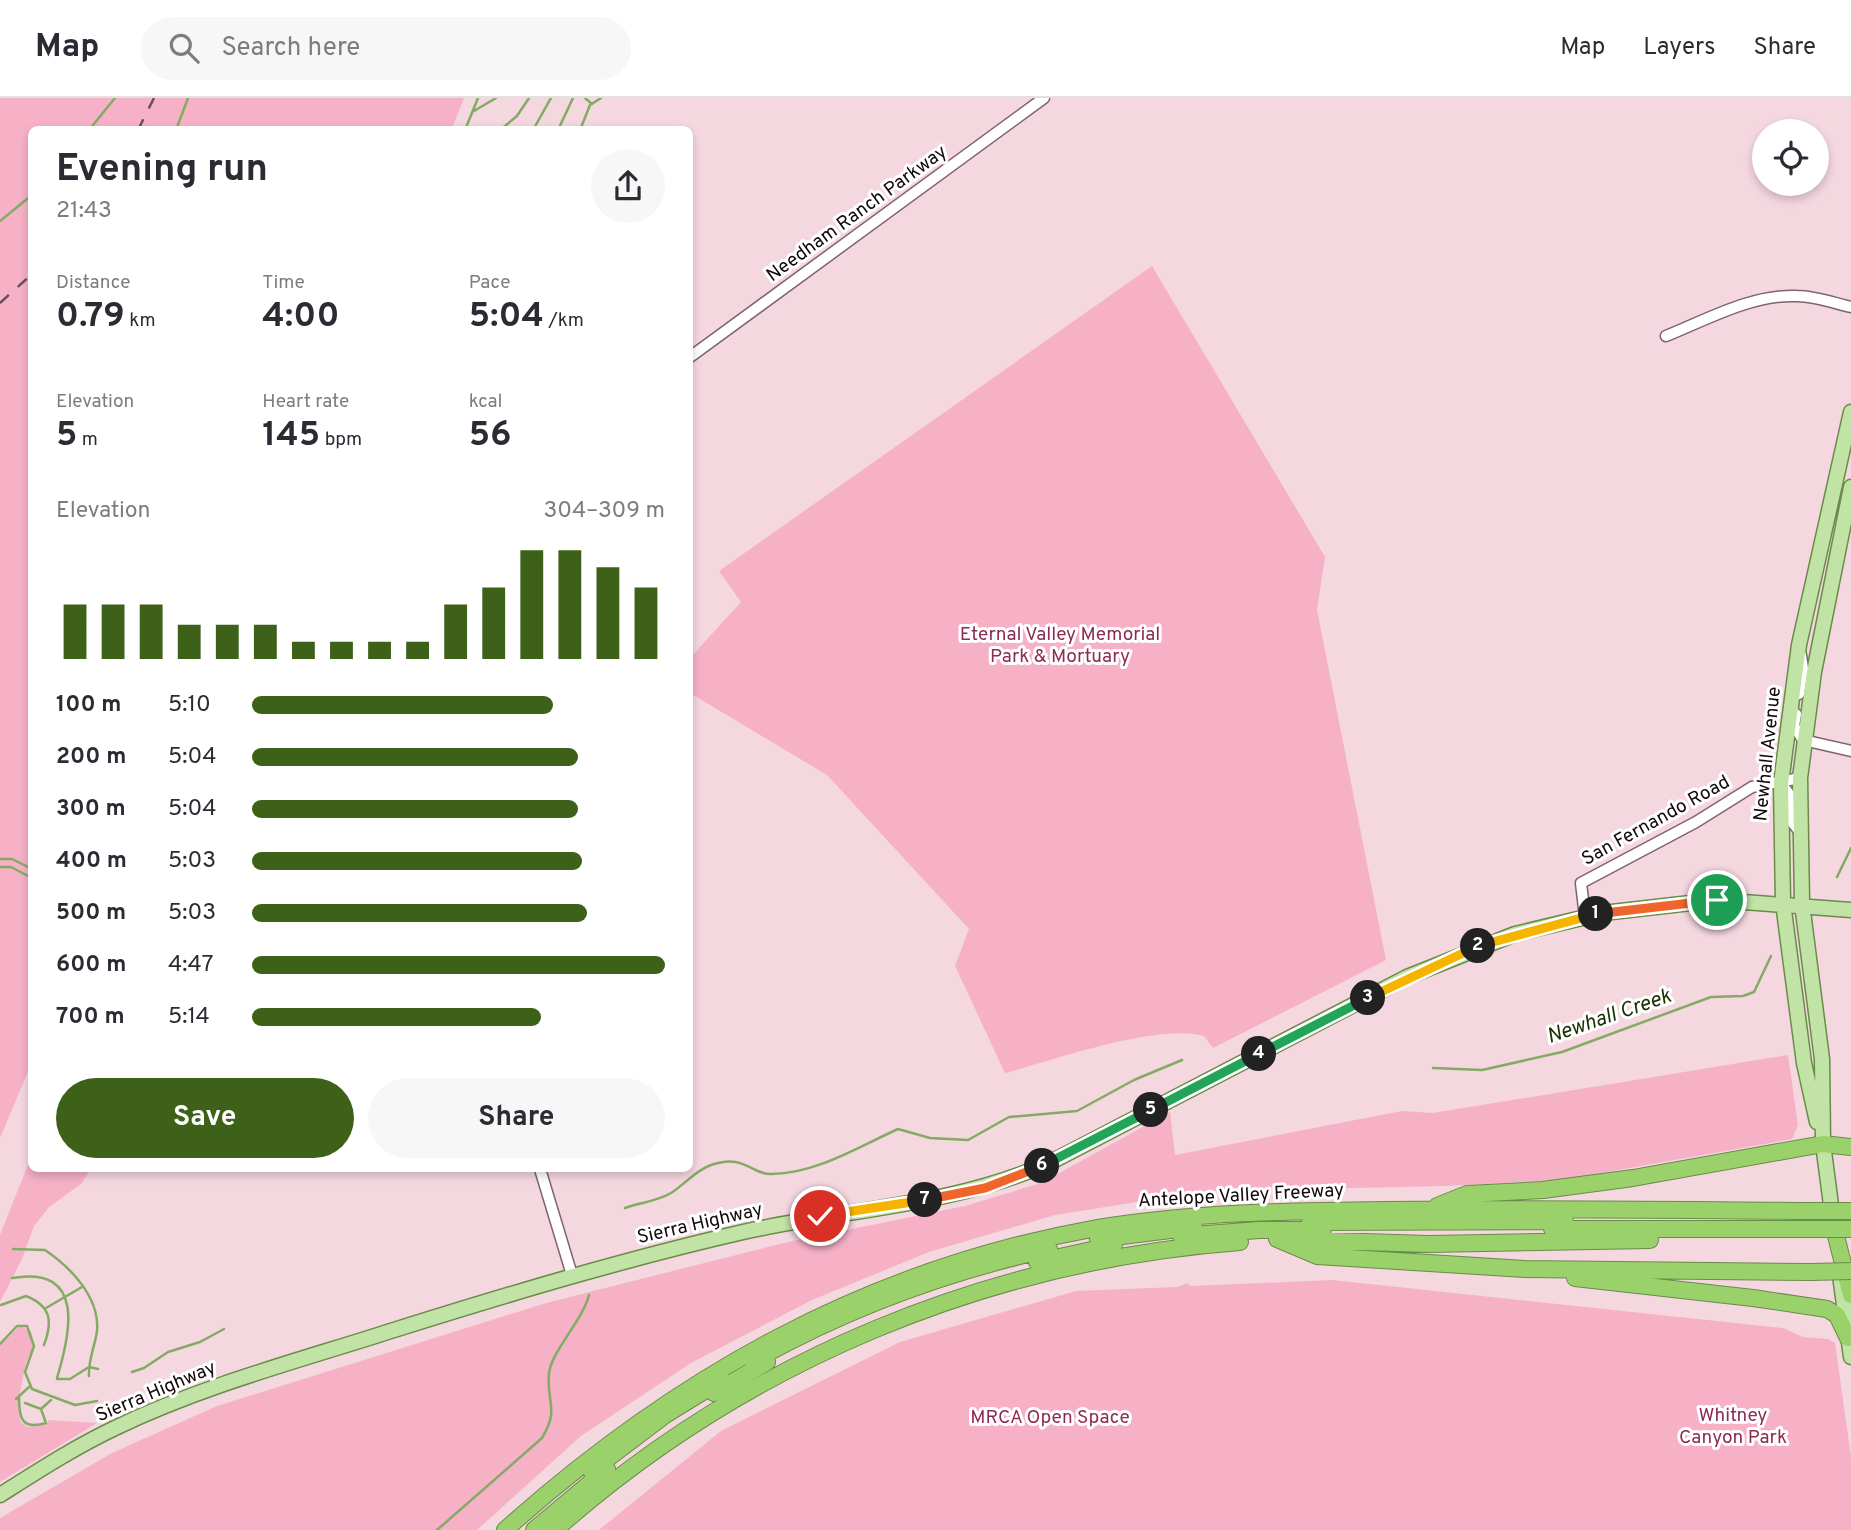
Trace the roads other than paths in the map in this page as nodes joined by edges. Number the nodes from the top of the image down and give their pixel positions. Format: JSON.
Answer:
{"nodes":[{"id":1,"x":1044,"y":98,"type":"edge"},
{"id":2,"x":1851,"y":307,"type":"edge"},
{"id":3,"x":1666,"y":336,"type":"dead end"},
{"id":4,"x":693,"y":356,"type":"edge"},
{"id":5,"x":1851,"y":412,"type":"edge"},
{"id":6,"x":1849,"y":429,"type":"edge"},
{"id":7,"x":1851,"y":453,"type":"edge"},
{"id":8,"x":1850,"y":494,"type":"edge"},
{"id":9,"x":1799,"y":645,"type":"junction"},
{"id":10,"x":1803,"y":740,"type":"junction"},
{"id":11,"x":1851,"y":751,"type":"edge"},
{"id":12,"x":1800,"y":778,"type":"junction"},
{"id":13,"x":1781,"y":783,"type":"junction"},
{"id":14,"x":1799,"y":831,"type":"junction"},
{"id":15,"x":1783,"y":903,"type":"junction"},
{"id":16,"x":1802,"y":904,"type":"junction"},
{"id":17,"x":1851,"y":910,"type":"edge"},
{"id":18,"x":1585,"y":917,"type":"junction"},
{"id":19,"x":1823,"y":1144,"type":"junction"},
{"id":20,"x":1851,"y":1147,"type":"edge"},
{"id":21,"x":541,"y":1172,"type":"edge"},
{"id":22,"x":1428,"y":1209,"type":"junction"},
{"id":23,"x":1851,"y":1211,"type":"edge"},
{"id":24,"x":1851,"y":1219,"type":"edge"},
{"id":25,"x":1806,"y":1224,"type":"junction"},
{"id":26,"x":1834,"y":1228,"type":"junction"},
{"id":27,"x":1851,"y":1228,"type":"edge"},
{"id":28,"x":1277,"y":1239,"type":"junction"},
{"id":29,"x":1851,"y":1239,"type":"edge"},
{"id":30,"x":1525,"y":1269,"type":"junction"},
{"id":31,"x":1851,"y":1271,"type":"edge"},
{"id":32,"x":572,"y":1275,"type":"junction"},
{"id":33,"x":1851,"y":1295,"type":"edge"},
{"id":34,"x":1848,"y":1338,"type":"junction"},
{"id":35,"x":1851,"y":1357,"type":"edge"},
{"id":36,"x":0,"y":1495,"type":"edge"},
{"id":37,"x":505,"y":1530,"type":"edge"},
{"id":38,"x":520,"y":1530,"type":"edge"},
{"id":39,"x":534,"y":1530,"type":"edge"},
{"id":40,"x":555,"y":1530,"type":"edge"}],
"edges":[{"from":1,"to":4,"type":"street","name":"Needham Ranch Parkway"},
{"from":2,"to":3,"type":"street"},
{"from":5,"to":6,"type":"main road","name":"Newhall Avenue"},
{"from":6,"to":9,"type":"main road","name":"Newhall Avenue"},
{"from":7,"to":8,"type":"main road","name":"Newhall Avenue"},
{"from":8,"to":10,"type":"main road","name":"Newhall Avenue"},
{"from":9,"to":10,"type":"street"},
{"from":9,"to":13,"type":"main road","name":"Newhall Avenue"},
{"from":10,"to":11,"type":"street"},
{"from":10,"to":12,"type":"main road","name":"Newhall Avenue"},
{"from":12,"to":13,"type":"street","name":"San Fernando Road"},
{"from":12,"to":14,"type":"main road","name":"Newhall Avenue"},
{"from":13,"to":14,"type":"street"},
{"from":13,"to":15,"type":"main road","name":"Newhall Avenue"},
{"from":13,"to":18,"type":"street","name":"San Fernando Road"},
{"from":14,"to":16,"type":"main road","name":"Newhall Avenue"},
{"from":15,"to":16,"type":"main road","name":"Sierra Highway"},
{"from":15,"to":18,"type":"main road","name":"Sierra Highway"},
{"from":15,"to":19,"type":"main road","name":"Newhall Avenue"},
{"from":16,"to":17,"type":"main road","name":"Sierra Highway"},
{"from":16,"to":19,"type":"main road","name":"Newhall Avenue"},
{"from":18,"to":32,"type":"main road","name":"Sierra Highway"},
{"from":19,"to":20,"type":"highway"},
{"from":19,"to":22,"type":"highway"},
{"from":19,"to":26,"type":"main road","name":"Newhall Avenue"},
{"from":21,"to":32,"type":"street"},
{"from":22,"to":25,"type":"highway","name":"Antelope Valley Freeway"},
{"from":22,"to":37,"type":"highway","name":"Antelope Valley Freeway"},
{"from":23,"to":25,"type":"highway","name":"Antelope Valley Freeway","bridge":true},
{"from":24,"to":25,"type":"highway"},
{"from":25,"to":27,"type":"highway","bridge":true},
{"from":25,"to":28,"type":"highway","name":"Antelope Valley Freeway"},
{"from":25,"to":29,"type":"highway","name":"Antelope Valley Freeway"},
{"from":25,"to":38,"type":"highway"},
{"from":25,"to":39,"type":"highway"},
{"from":26,"to":33,"type":"highway"},
{"from":26,"to":34,"type":"main road","name":"Newhall Avenue"},
{"from":28,"to":30,"type":"highway"},
{"from":28,"to":40,"type":"highway","name":"Antelope Valley Freeway"},
{"from":30,"to":31,"type":"highway","bridge":true},
{"from":30,"to":34,"type":"highway"},
{"from":32,"to":36,"type":"main road","name":"Sierra Highway"},
{"from":34,"to":35,"type":"main road","name":"Newhall Avenue"}]}
